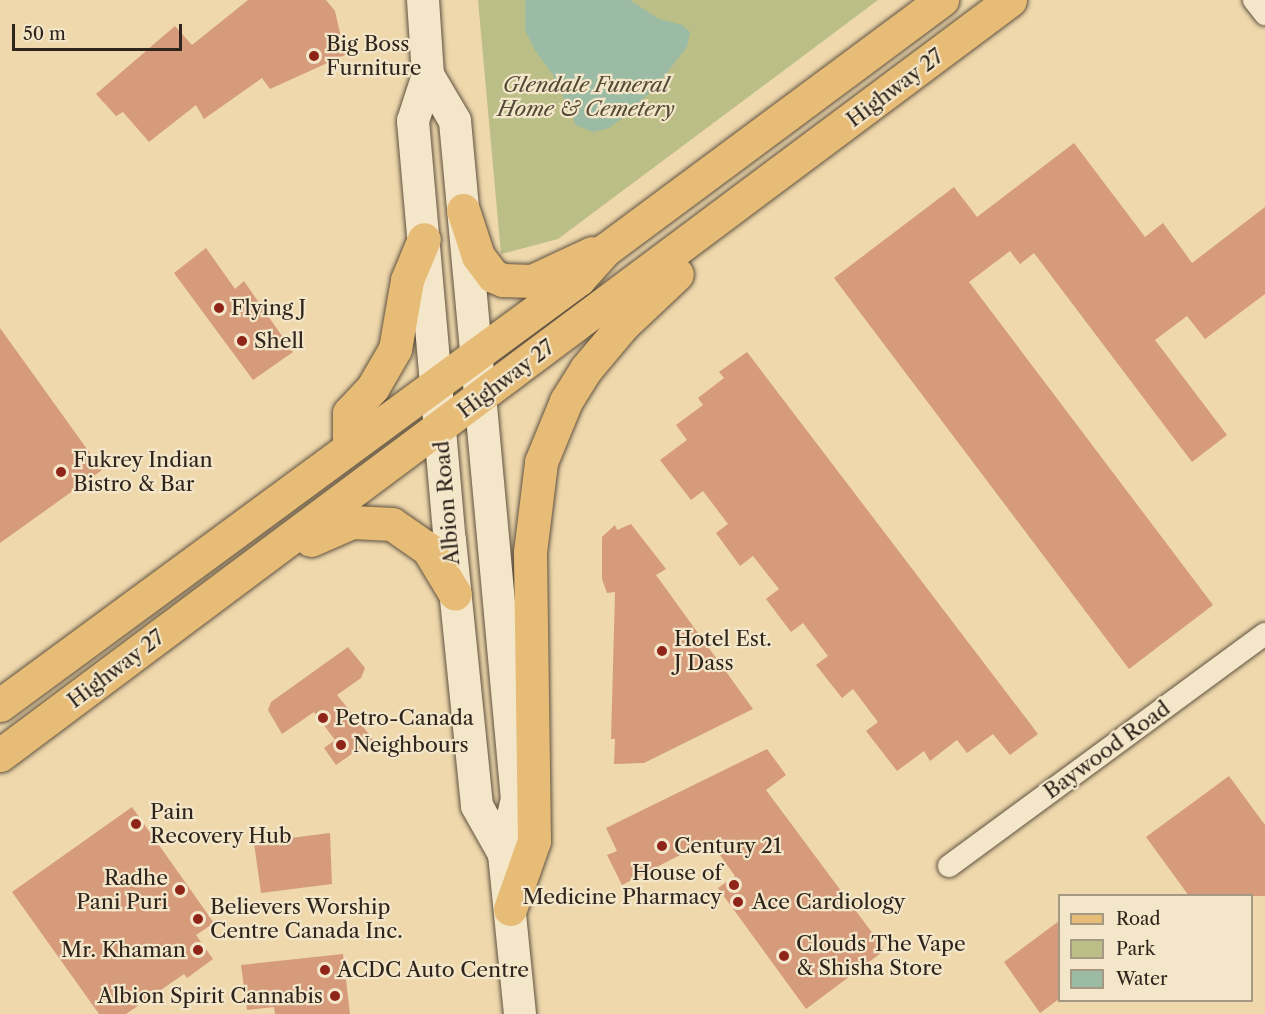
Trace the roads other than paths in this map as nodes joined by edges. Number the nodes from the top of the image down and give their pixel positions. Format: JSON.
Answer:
{"nodes":[{"id":1,"x":423,"y":0,"type":"edge"},
{"id":2,"x":942,"y":0,"type":"edge"},
{"id":3,"x":1010,"y":0,"type":"edge"},
{"id":4,"x":1254,"y":0,"type":"edge"},
{"id":5,"x":1265,"y":14,"type":"edge"},
{"id":6,"x":428,"y":75,"type":"junction"},
{"id":7,"x":773,"y":180,"type":"junction"},
{"id":8,"x":463,"y":210,"type":"junction"},
{"id":9,"x":424,"y":239,"type":"junction"},
{"id":10,"x":605,"y":250,"type":"junction"},
{"id":11,"x":476,"y":354,"type":"junction"},
{"id":12,"x":436,"y":383,"type":"junction"},
{"id":13,"x":480,"y":398,"type":"junction"},
{"id":14,"x":440,"y":428,"type":"junction"},
{"id":15,"x":349,"y":447,"type":"junction"},
{"id":16,"x":278,"y":549,"type":"junction"},
{"id":17,"x":455,"y":594,"type":"junction"},
{"id":18,"x":1265,"y":634,"type":"edge"},
{"id":19,"x":0,"y":705,"type":"edge"},
{"id":20,"x":0,"y":755,"type":"edge"},
{"id":21,"x":504,"y":854,"type":"junction"},
{"id":22,"x":949,"y":866,"type":"dead end"},
{"id":23,"x":510,"y":909,"type":"junction"},
{"id":24,"x":520,"y":1014,"type":"edge"}],
"edges":[{"from":1,"to":6,"type":"main road","name":"Albion Road"},
{"from":2,"to":10,"type":"main road","name":"Highway 27"},
{"from":3,"to":7,"type":"main road","name":"Highway 27"},
{"from":4,"to":5,"type":"street"},
{"from":6,"to":8,"type":"main road","name":"Albion Road"},
{"from":6,"to":9,"type":"main road","name":"Albion Road"},
{"from":7,"to":13,"type":"main road","name":"Highway 27"},
{"from":7,"to":23,"type":"main road"},
{"from":8,"to":10,"type":"main road"},
{"from":8,"to":11,"type":"main road","name":"Albion Road"},
{"from":9,"to":12,"type":"main road","name":"Albion Road"},
{"from":9,"to":15,"type":"main road"},
{"from":10,"to":11,"type":"main road","name":"Highway 27"},
{"from":11,"to":12,"type":"main road","name":"Highway 27"},
{"from":11,"to":13,"type":"main road","name":"Albion Road"},
{"from":12,"to":14,"type":"main road","name":"Albion Road"},
{"from":12,"to":15,"type":"main road","name":"Highway 27"},
{"from":13,"to":14,"type":"main road","name":"Highway 27"},
{"from":13,"to":21,"type":"main road","name":"Albion Road"},
{"from":14,"to":16,"type":"main road","name":"Highway 27"},
{"from":14,"to":17,"type":"main road","name":"Albion Road"},
{"from":15,"to":19,"type":"main road","name":"Highway 27"},
{"from":16,"to":17,"type":"main road"},
{"from":16,"to":20,"type":"main road","name":"Highway 27"},
{"from":17,"to":21,"type":"main road","name":"Albion Road"},
{"from":18,"to":22,"type":"street","name":"Baywood Road"},
{"from":21,"to":23,"type":"main road","name":"Albion Road"},
{"from":23,"to":24,"type":"main road","name":"Albion Road"}]}
